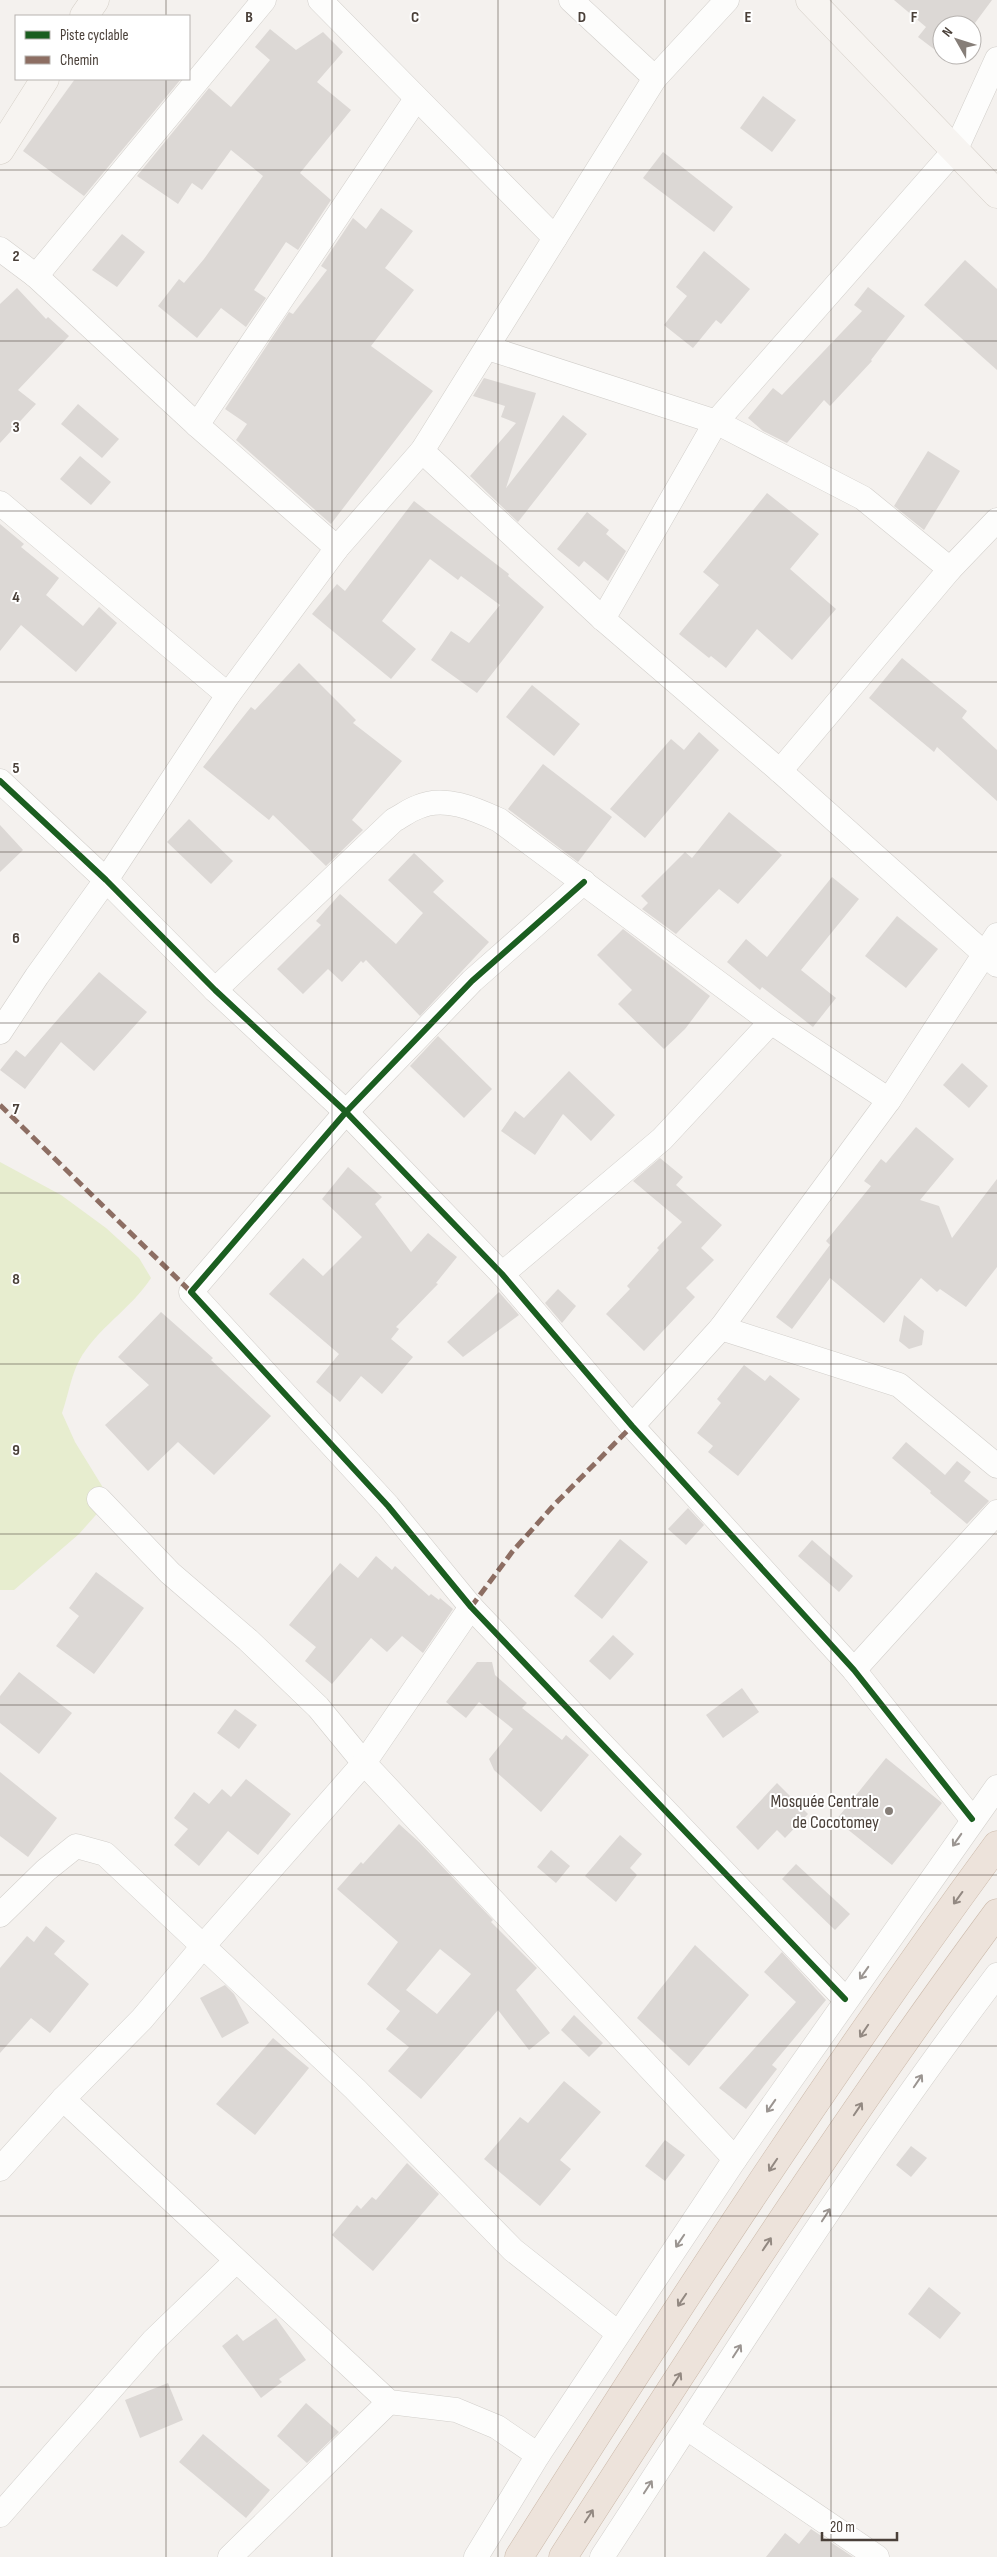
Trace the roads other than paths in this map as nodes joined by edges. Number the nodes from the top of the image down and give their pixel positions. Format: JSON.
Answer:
{"nodes":[{"id":1,"x":95,"y":0,"type":"edge"},
{"id":2,"x":264,"y":0,"type":"edge"},
{"id":3,"x":320,"y":0,"type":"edge"},
{"id":4,"x":572,"y":0,"type":"edge"},
{"id":5,"x":726,"y":0,"type":"edge"},
{"id":6,"x":810,"y":0,"type":"edge"},
{"id":7,"x":85,"y":15,"type":"edge"},
{"id":8,"x":997,"y":59,"type":"edge"},
{"id":9,"x":654,"y":78,"type":"junction"},
{"id":10,"x":44,"y":80,"type":"edge"},
{"id":11,"x":416,"y":99,"type":"junction"},
{"id":12,"x":956,"y":149,"type":"junction"},
{"id":13,"x":0,"y":150,"type":"edge"},
{"id":14,"x":997,"y":194,"type":"edge"},
{"id":15,"x":555,"y":238,"type":"junction"},
{"id":16,"x":0,"y":249,"type":"edge"},
{"id":17,"x":36,"y":276,"type":"junction"},
{"id":18,"x":488,"y":348,"type":"junction"},
{"id":19,"x":716,"y":422,"type":"junction"},
{"id":20,"x":196,"y":425,"type":"junction"},
{"id":21,"x":422,"y":451,"type":"junction"},
{"id":22,"x":0,"y":503,"type":"edge"},
{"id":23,"x":997,"y":520,"type":"edge"},
{"id":24,"x":337,"y":548,"type":"junction"},
{"id":25,"x":950,"y":569,"type":"junction"},
{"id":26,"x":603,"y":619,"type":"junction"},
{"id":27,"x":228,"y":695,"type":"junction"},
{"id":28,"x":780,"y":771,"type":"junction"},
{"id":29,"x":0,"y":781,"type":"edge"},
{"id":30,"x":106,"y":880,"type":"junction"},
{"id":31,"x":584,"y":882,"type":"junction"},
{"id":32,"x":997,"y":935,"type":"edge"},
{"id":33,"x":990,"y":959,"type":"edge"},
{"id":34,"x":215,"y":990,"type":"junction"},
{"id":35,"x":771,"y":1022,"type":"junction"},
{"id":36,"x":0,"y":1032,"type":"edge"},
{"id":37,"x":889,"y":1100,"type":"junction"},
{"id":38,"x":346,"y":1112,"type":"junction"},
{"id":39,"x":502,"y":1274,"type":"junction"},
{"id":40,"x":721,"y":1328,"type":"junction"},
{"id":41,"x":632,"y":1426,"type":"junction"},
{"id":42,"x":997,"y":1466,"type":"edge"},
{"id":43,"x":99,"y":1499,"type":"dead end"},
{"id":44,"x":997,"y":1512,"type":"edge"},
{"id":45,"x":471,"y":1608,"type":"junction"},
{"id":46,"x":854,"y":1670,"type":"junction"},
{"id":47,"x":364,"y":1763,"type":"junction"},
{"id":48,"x":997,"y":1787,"type":"edge"},
{"id":49,"x":972,"y":1819,"type":"junction"},
{"id":50,"x":997,"y":1845,"type":"edge"},
{"id":51,"x":4,"y":1904,"type":"edge"},
{"id":52,"x":997,"y":1913,"type":"edge"},
{"id":53,"x":204,"y":1945,"type":"junction"},
{"id":54,"x":997,"y":1976,"type":"edge"},
{"id":55,"x":845,"y":1999,"type":"junction"},
{"id":56,"x":63,"y":2099,"type":"junction"},
{"id":57,"x":735,"y":2159,"type":"junction"},
{"id":58,"x":0,"y":2169,"type":"edge"},
{"id":59,"x":236,"y":2261,"type":"junction"},
{"id":60,"x":618,"y":2333,"type":"junction"},
{"id":61,"x":389,"y":2402,"type":"junction"},
{"id":62,"x":686,"y":2428,"type":"junction"},
{"id":63,"x":538,"y":2454,"type":"junction"},
{"id":64,"x":0,"y":2515,"type":"edge"},
{"id":65,"x":230,"y":2557,"type":"edge"},
{"id":66,"x":476,"y":2557,"type":"edge"},
{"id":67,"x":519,"y":2557,"type":"edge"},
{"id":68,"x":563,"y":2557,"type":"edge"},
{"id":69,"x":602,"y":2557,"type":"edge"},
{"id":70,"x":877,"y":2557,"type":"edge"}],
"edges":[{"from":1,"to":7,"type":"street"},
{"from":2,"to":17,"type":"street"},
{"from":3,"to":11,"type":"street"},
{"from":4,"to":9,"type":"street"},
{"from":5,"to":9,"type":"street"},
{"from":6,"to":12,"type":"street"},
{"from":8,"to":12,"type":"street"},
{"from":9,"to":15,"type":"street"},
{"from":10,"to":13,"type":"street"},
{"from":11,"to":15,"type":"street"},
{"from":11,"to":20,"type":"street"},
{"from":12,"to":14,"type":"street"},
{"from":12,"to":19,"type":"street"},
{"from":15,"to":18,"type":"street"},
{"from":16,"to":17,"type":"street"},
{"from":17,"to":20,"type":"street"},
{"from":18,"to":19,"type":"street"},
{"from":18,"to":21,"type":"street"},
{"from":19,"to":25,"type":"street"},
{"from":19,"to":26,"type":"street"},
{"from":20,"to":24,"type":"street"},
{"from":21,"to":24,"type":"street"},
{"from":21,"to":26,"type":"street"},
{"from":22,"to":27,"type":"street"},
{"from":23,"to":25,"type":"street"},
{"from":24,"to":27,"type":"street"},
{"from":25,"to":28,"type":"street"},
{"from":26,"to":28,"type":"street"},
{"from":27,"to":30,"type":"street"},
{"from":28,"to":33,"type":"street"},
{"from":29,"to":30,"type":"street"},
{"from":30,"to":34,"type":"street"},
{"from":30,"to":36,"type":"street"},
{"from":31,"to":34,"type":"street"},
{"from":31,"to":35,"type":"street"},
{"from":31,"to":38,"type":"street"},
{"from":32,"to":33,"type":"street"},
{"from":33,"to":37,"type":"street"},
{"from":34,"to":38,"type":"street"},
{"from":35,"to":37,"type":"street"},
{"from":35,"to":39,"type":"street"},
{"from":37,"to":40,"type":"street"},
{"from":38,"to":39,"type":"street"},
{"from":38,"to":45,"type":"street"},
{"from":39,"to":41,"type":"street"},
{"from":40,"to":41,"type":"street"},
{"from":40,"to":42,"type":"street"},
{"from":41,"to":46,"type":"street"},
{"from":43,"to":47,"type":"street"},
{"from":44,"to":46,"type":"street"},
{"from":45,"to":47,"type":"street"},
{"from":45,"to":55,"type":"street"},
{"from":46,"to":49,"type":"street"},
{"from":47,"to":53,"type":"street"},
{"from":47,"to":57,"type":"street"},
{"from":48,"to":49,"type":"street"},
{"from":49,"to":55,"type":"street","one_way":true},
{"from":50,"to":67,"type":"highway","one_way":true},
{"from":51,"to":53,"type":"street"},
{"from":68,"to":52,"type":"highway","one_way":true},
{"from":53,"to":56,"type":"street"},
{"from":53,"to":60,"type":"street"},
{"from":62,"to":54,"type":"street","one_way":true},
{"from":55,"to":57,"type":"street","one_way":true},
{"from":56,"to":58,"type":"street"},
{"from":56,"to":59,"type":"street"},
{"from":57,"to":60,"type":"street","one_way":true},
{"from":59,"to":61,"type":"street"},
{"from":59,"to":64,"type":"street"},
{"from":60,"to":63,"type":"street"},
{"from":61,"to":63,"type":"street"},
{"from":61,"to":65,"type":"street"},
{"from":69,"to":62,"type":"street","one_way":true},
{"from":62,"to":70,"type":"street"},
{"from":63,"to":66,"type":"street"}]}
